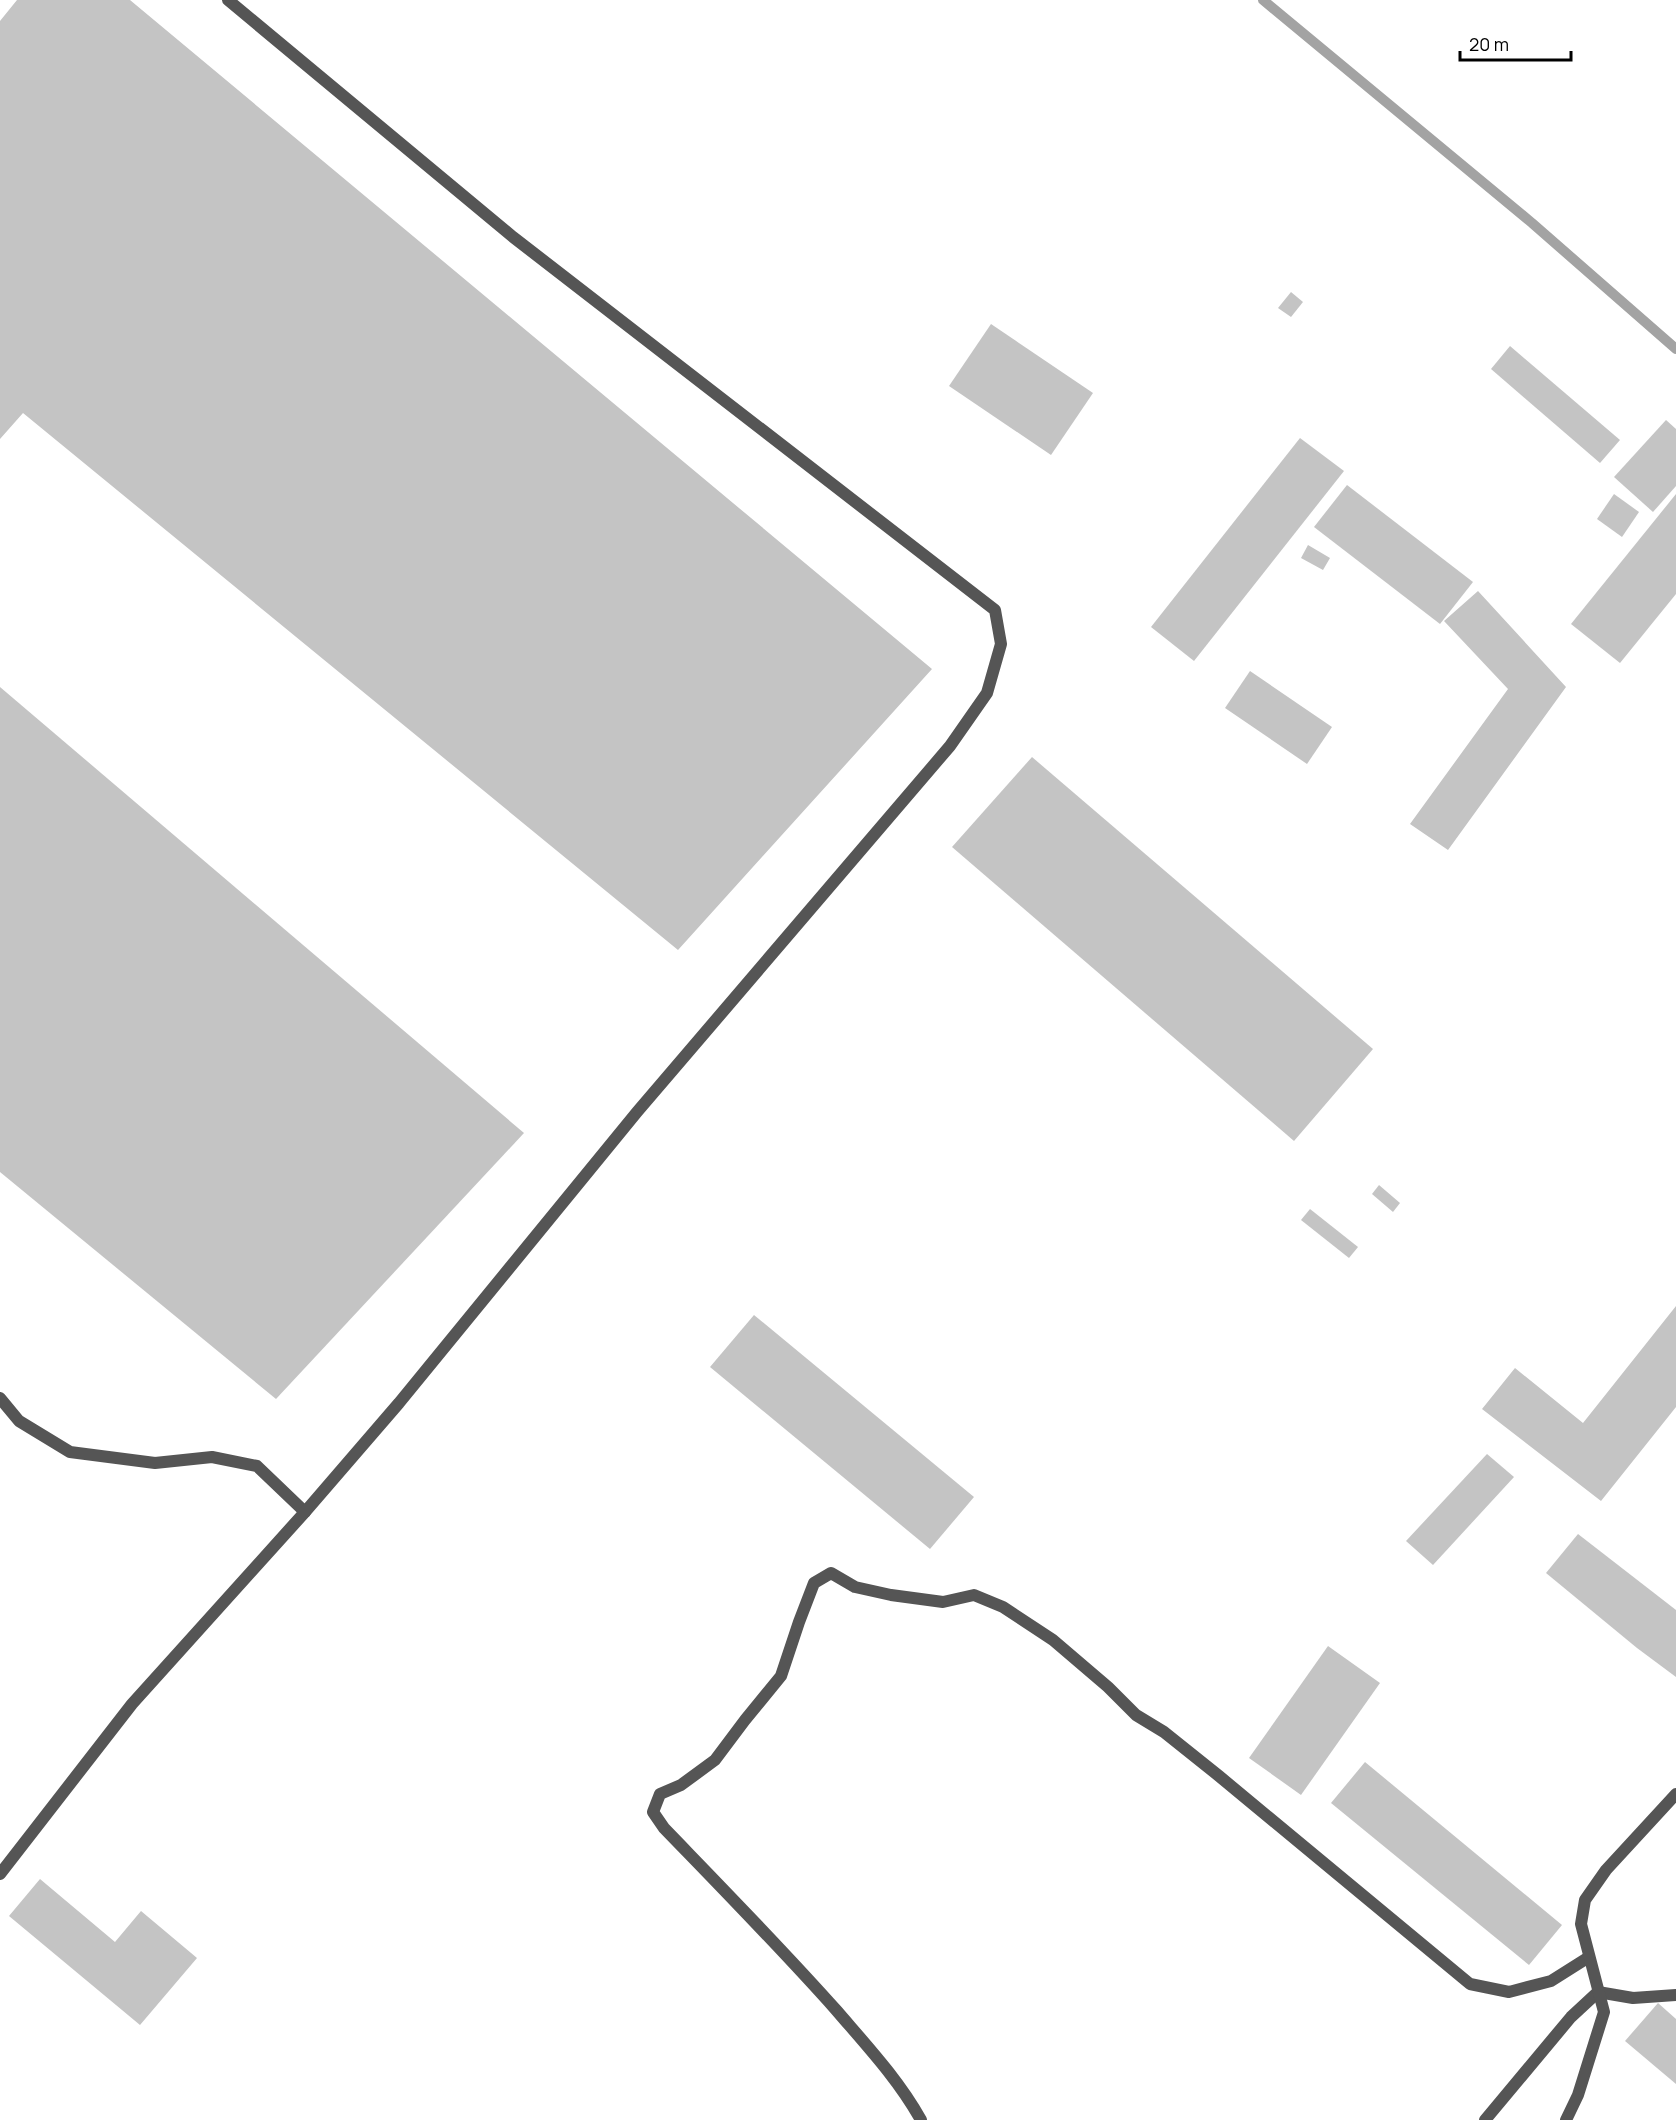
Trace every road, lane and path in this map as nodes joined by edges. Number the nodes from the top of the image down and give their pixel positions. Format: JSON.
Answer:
{"nodes":[{"id":1,"x":228,"y":0,"type":"edge"},
{"id":2,"x":0,"y":1398,"type":"edge"},
{"id":3,"x":304,"y":1512,"type":"junction"},
{"id":4,"x":1676,"y":1794,"type":"edge"},
{"id":5,"x":0,"y":1874,"type":"edge"},
{"id":6,"x":1589,"y":1958,"type":"junction"},
{"id":7,"x":1598,"y":1992,"type":"junction"},
{"id":8,"x":1676,"y":1995,"type":"edge"},
{"id":9,"x":921,"y":2120,"type":"edge"},
{"id":10,"x":1485,"y":2120,"type":"edge"},
{"id":11,"x":1566,"y":2120,"type":"edge"}],
"edges":[{"from":1,"to":3,"type":"lane"},
{"from":2,"to":3,"type":"lane"},
{"from":3,"to":5,"type":"lane"},
{"from":4,"to":6,"type":"lane"},
{"from":6,"to":7,"type":"lane"},
{"from":6,"to":9,"type":"lane"},
{"from":7,"to":8,"type":"lane"},
{"from":7,"to":10,"type":"lane"},
{"from":7,"to":11,"type":"lane"}]}
